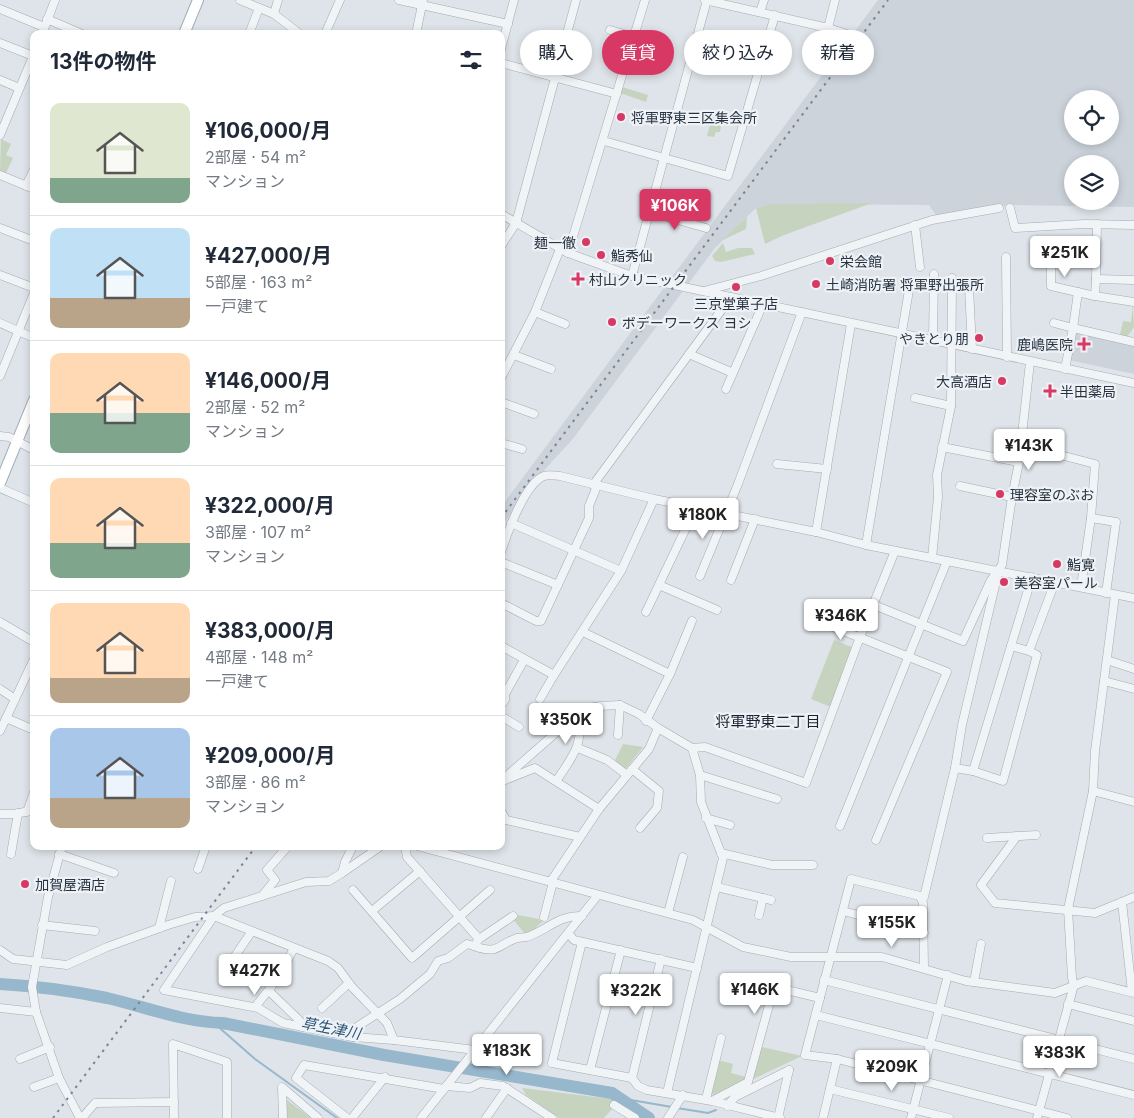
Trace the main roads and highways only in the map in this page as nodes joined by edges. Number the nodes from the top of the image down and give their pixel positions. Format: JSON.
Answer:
{"nodes":[{"id":1,"x":198,"y":0,"type":"edge"},
{"id":2,"x":186,"y":30,"type":"edge"},
{"id":3,"x":30,"y":410,"type":"edge"},
{"id":4,"x":0,"y":483,"type":"edge"}],
"edges":[{"from":1,"to":2,"type":"main road"},
{"from":3,"to":4,"type":"main road"}]}
